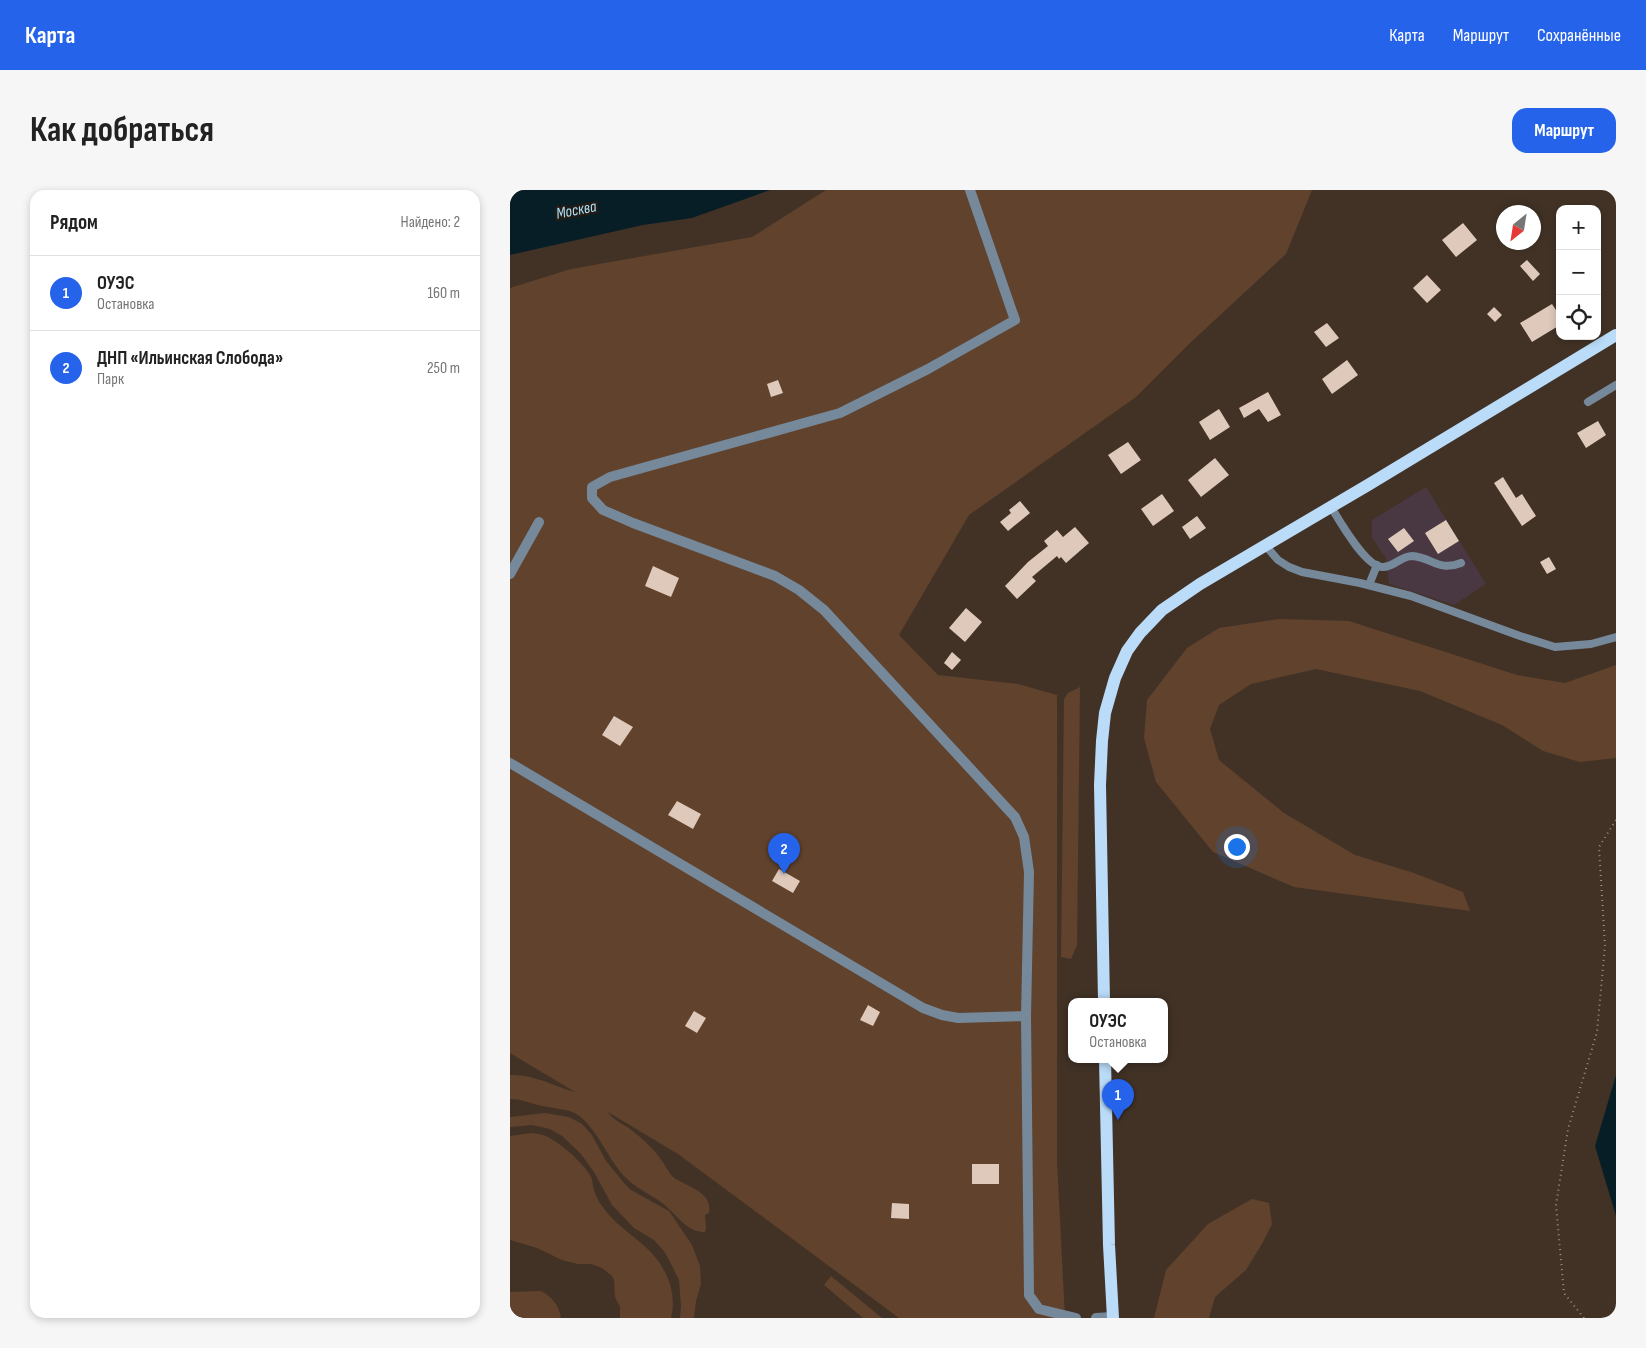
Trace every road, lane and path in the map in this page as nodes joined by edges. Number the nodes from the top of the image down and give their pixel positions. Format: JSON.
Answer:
{"nodes":[{"id":1,"x":970,"y":190,"type":"edge"},
{"id":2,"x":1616,"y":335,"type":"edge"},
{"id":3,"x":1616,"y":385,"type":"edge"},
{"id":4,"x":1588,"y":402,"type":"dead end"},
{"id":5,"x":1331,"y":507,"type":"junction"},
{"id":6,"x":539,"y":522,"type":"dead end"},
{"id":7,"x":1266,"y":545,"type":"junction"},
{"id":8,"x":1461,"y":563,"type":"dead end"},
{"id":9,"x":1377,"y":565,"type":"junction"},
{"id":10,"x":510,"y":574,"type":"edge"},
{"id":11,"x":1369,"y":585,"type":"junction"},
{"id":12,"x":1616,"y":637,"type":"edge"},
{"id":13,"x":510,"y":763,"type":"edge"},
{"id":14,"x":1616,"y":820,"type":"edge"},
{"id":15,"x":1104,"y":998,"type":"edge"},
{"id":16,"x":1026,"y":1016,"type":"junction"},
{"id":17,"x":1105,"y":1063,"type":"edge"},
{"id":18,"x":1076,"y":1318,"type":"edge"},
{"id":19,"x":1096,"y":1318,"type":"edge"},
{"id":20,"x":1113,"y":1318,"type":"edge"},
{"id":21,"x":1584,"y":1318,"type":"edge"}],
"edges":[{"from":1,"to":16,"type":"street"},
{"from":2,"to":5,"type":"main road"},
{"from":3,"to":4,"type":"lane"},
{"from":5,"to":7,"type":"main road"},
{"from":5,"to":9,"type":"lane"},
{"from":6,"to":10,"type":"street"},
{"from":7,"to":11,"type":"lane"},
{"from":7,"to":15,"type":"main road"},
{"from":8,"to":9,"type":"lane"},
{"from":9,"to":11,"type":"lane"},
{"from":11,"to":12,"type":"lane"},
{"from":13,"to":16,"type":"street"},
{"from":14,"to":21,"type":"path"},
{"from":16,"to":18,"type":"street"},
{"from":17,"to":20,"type":"main road"},
{"from":19,"to":20,"type":"street"}]}
